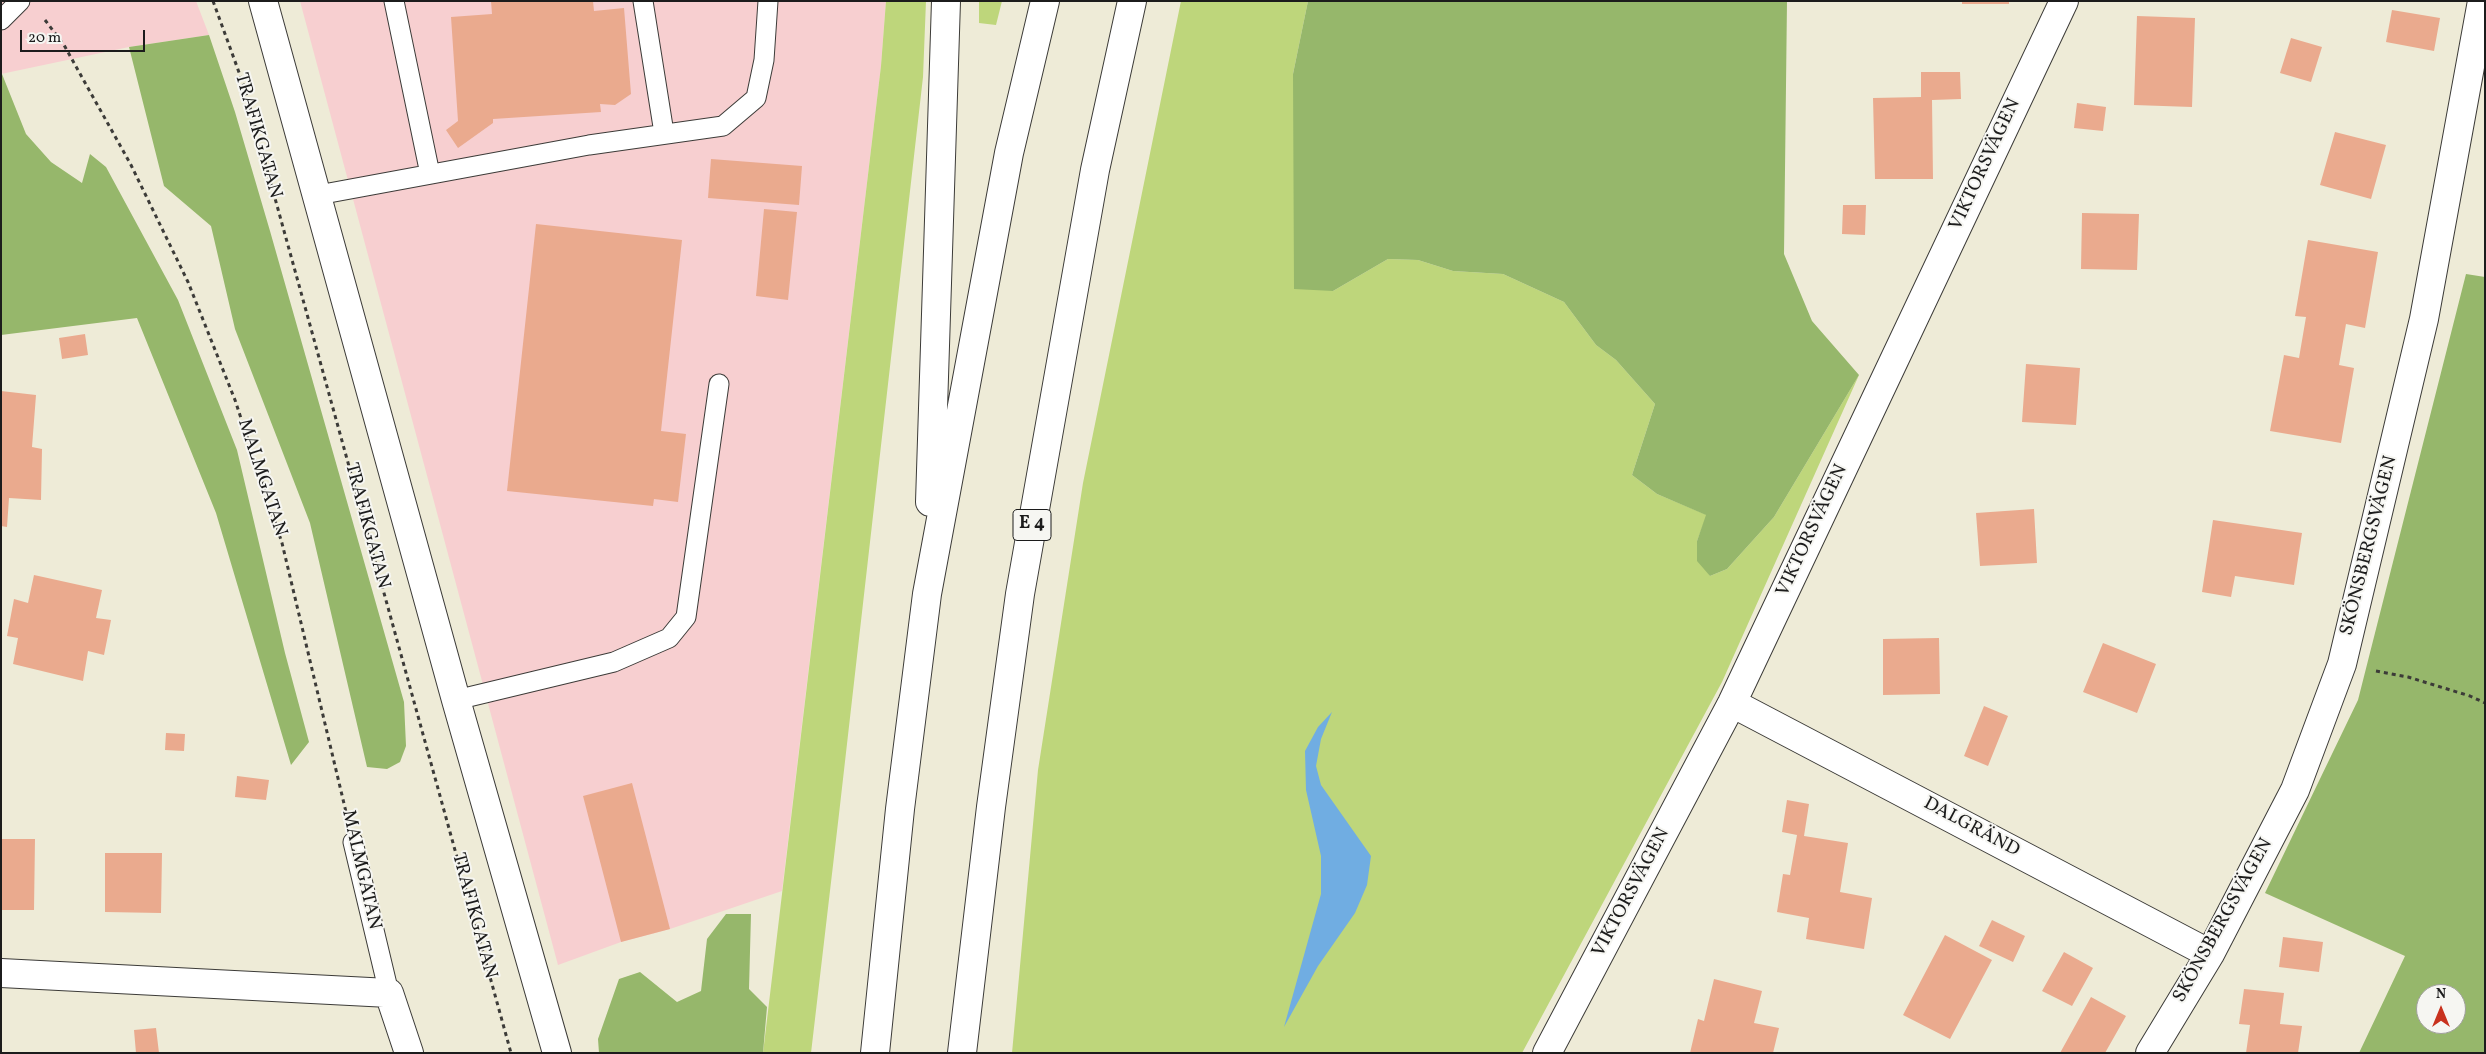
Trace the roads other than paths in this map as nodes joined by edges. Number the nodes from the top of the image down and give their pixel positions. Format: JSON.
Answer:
{"nodes":[{"id":1,"x":20,"y":1,"type":"edge"},
{"id":2,"x":264,"y":1,"type":"edge"},
{"id":3,"x":394,"y":1,"type":"edge"},
{"id":4,"x":643,"y":1,"type":"edge"},
{"id":5,"x":768,"y":1,"type":"edge"},
{"id":6,"x":946,"y":1,"type":"edge"},
{"id":7,"x":1044,"y":1,"type":"edge"},
{"id":8,"x":1132,"y":1,"type":"edge"},
{"id":9,"x":2064,"y":1,"type":"edge"},
{"id":10,"x":2482,"y":1,"type":"edge"},
{"id":11,"x":1,"y":20,"type":"edge"},
{"id":12,"x":664,"y":133,"type":"junction"},
{"id":13,"x":430,"y":174,"type":"junction"},
{"id":14,"x":318,"y":195,"type":"junction"},
{"id":15,"x":719,"y":384,"type":"dead end"},
{"id":16,"x":927,"y":594,"type":"junction"},
{"id":17,"x":456,"y":700,"type":"junction"},
{"id":18,"x":1732,"y":703,"type":"junction"},
{"id":19,"x":353,"y":842,"type":"road end"},
{"id":20,"x":2210,"y":954,"type":"junction"},
{"id":21,"x":1,"y":973,"type":"edge"},
{"id":22,"x":389,"y":993,"type":"junction"},
{"id":23,"x":409,"y":1053,"type":"edge"},
{"id":24,"x":557,"y":1053,"type":"edge"},
{"id":25,"x":875,"y":1053,"type":"edge"},
{"id":26,"x":962,"y":1053,"type":"edge"},
{"id":27,"x":1547,"y":1053,"type":"edge"},
{"id":28,"x":2150,"y":1053,"type":"edge"}],
"edges":[{"from":1,"to":11,"type":"lane"},
{"from":2,"to":14,"type":"main road"},
{"from":3,"to":13,"type":"lane"},
{"from":4,"to":12,"type":"lane"},
{"from":5,"to":12,"type":"lane"},
{"from":6,"to":16,"type":"main road"},
{"from":7,"to":16,"type":"main road"},
{"from":8,"to":26,"type":"main road","number":"E 4"},
{"from":9,"to":18,"type":"main road","name":"VIKTORSVÄGEN"},
{"from":10,"to":20,"type":"main road","name":"SKÖNSBERGSVÄGEN"},
{"from":12,"to":13,"type":"lane"},
{"from":13,"to":14,"type":"lane"},
{"from":14,"to":17,"type":"main road"},
{"from":15,"to":17,"type":"lane"},
{"from":16,"to":25,"type":"main road"},
{"from":17,"to":24,"type":"main road"},
{"from":18,"to":20,"type":"main road","name":"DALGRÄND"},
{"from":18,"to":27,"type":"main road","name":"VIKTORSVÄGEN"},
{"from":19,"to":22,"type":"lane","name":"MALMGATAN"},
{"from":20,"to":28,"type":"main road","name":"SKÖNSBERGSVÄGEN"},
{"from":21,"to":22,"type":"main road"},
{"from":22,"to":23,"type":"main road","name":"MALMGATAN"}]}
